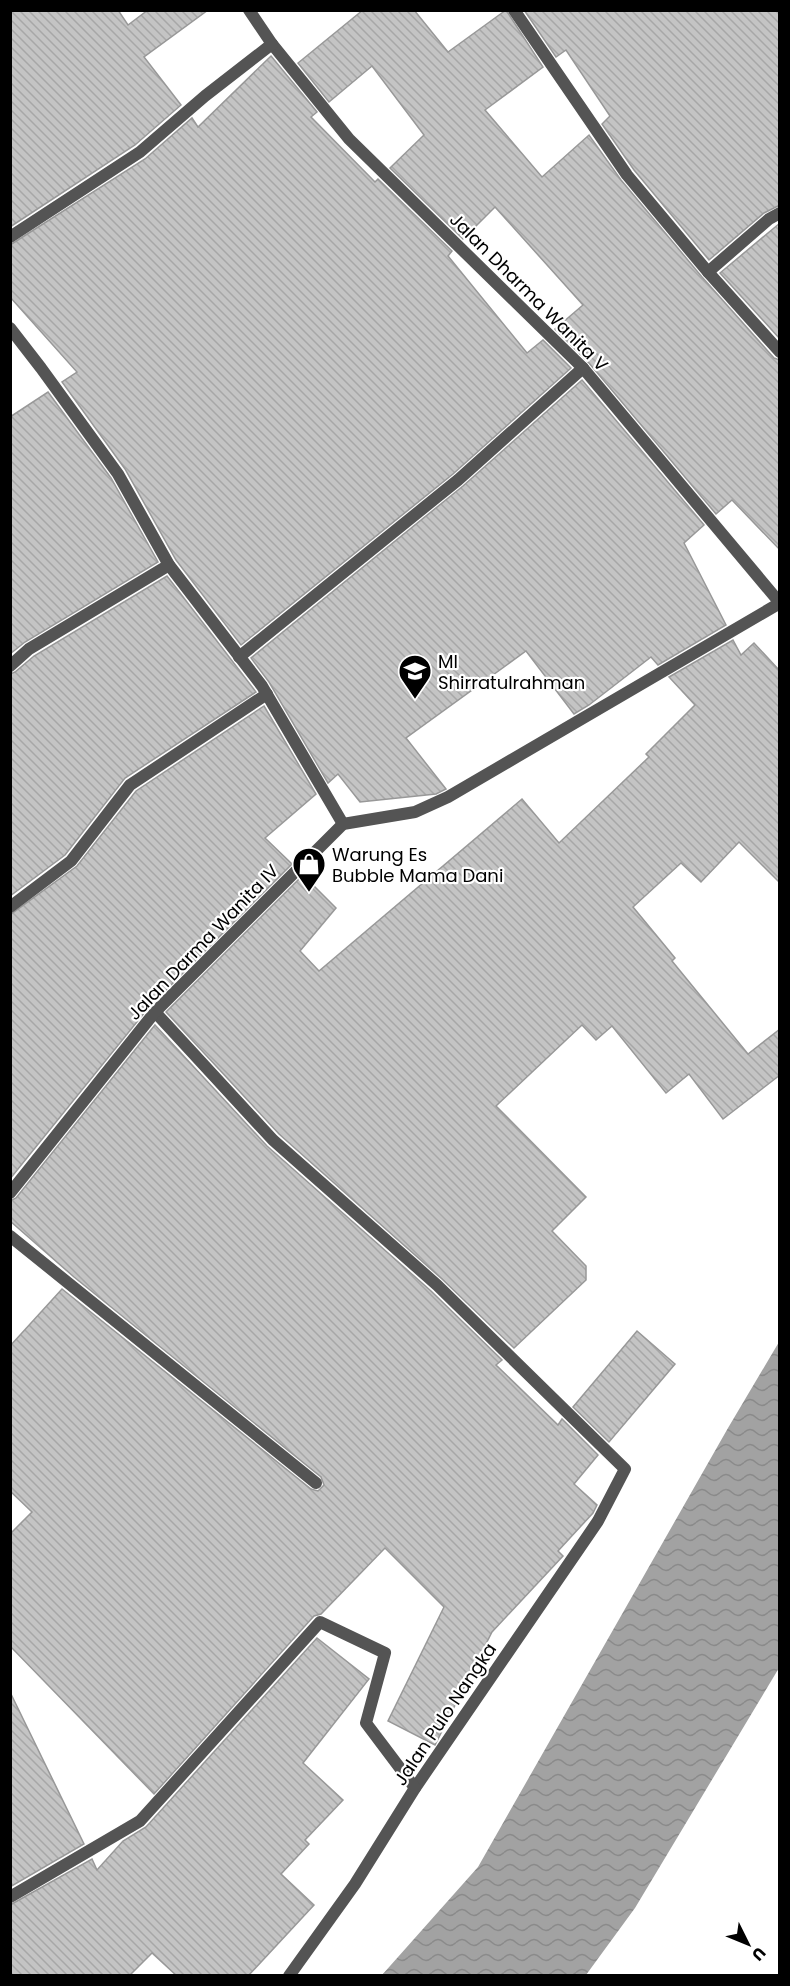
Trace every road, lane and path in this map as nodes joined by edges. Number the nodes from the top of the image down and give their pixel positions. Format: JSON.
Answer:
{"nodes":[{"id":1,"x":249,"y":10,"type":"edge"},
{"id":2,"x":514,"y":10,"type":"edge"},
{"id":3,"x":272,"y":44,"type":"junction"},
{"id":4,"x":780,"y":213,"type":"edge"},
{"id":5,"x":10,"y":237,"type":"edge"},
{"id":6,"x":708,"y":272,"type":"junction"},
{"id":7,"x":10,"y":328,"type":"edge"},
{"id":8,"x":780,"y":352,"type":"edge"},
{"id":9,"x":583,"y":368,"type":"junction"},
{"id":10,"x":170,"y":565,"type":"junction"},
{"id":11,"x":780,"y":603,"type":"edge"},
{"id":12,"x":239,"y":657,"type":"junction"},
{"id":13,"x":10,"y":666,"type":"edge"},
{"id":14,"x":267,"y":694,"type":"junction"},
{"id":15,"x":344,"y":824,"type":"junction"},
{"id":16,"x":10,"y":907,"type":"edge"},
{"id":17,"x":155,"y":1012,"type":"junction"},
{"id":18,"x":10,"y":1193,"type":"edge"},
{"id":19,"x":10,"y":1236,"type":"edge"},
{"id":20,"x":316,"y":1483,"type":"dead end"},
{"id":21,"x":415,"y":1788,"type":"junction"},
{"id":22,"x":10,"y":1897,"type":"edge"},
{"id":23,"x":289,"y":1976,"type":"edge"}],
"edges":[{"from":1,"to":3,"type":"street","name":"Jalan Dharma Wanita V"},
{"from":2,"to":6,"type":"street"},
{"from":3,"to":5,"type":"street"},
{"from":3,"to":9,"type":"street","name":"Jalan Dharma Wanita V"},
{"from":4,"to":6,"type":"street"},
{"from":6,"to":8,"type":"street"},
{"from":7,"to":10,"type":"street"},
{"from":9,"to":11,"type":"street","name":"Jalan Dharma Wanita V"},
{"from":9,"to":12,"type":"street"},
{"from":10,"to":12,"type":"street"},
{"from":10,"to":13,"type":"street"},
{"from":11,"to":15,"type":"street"},
{"from":12,"to":14,"type":"street"},
{"from":14,"to":15,"type":"street"},
{"from":14,"to":16,"type":"street"},
{"from":15,"to":17,"type":"street","name":"Jalan Darma Wanita IV"},
{"from":17,"to":18,"type":"street","name":"Jalan Darma Wanita IV"},
{"from":17,"to":21,"type":"street","name":"Jalan Pulo Nangka"},
{"from":19,"to":20,"type":"street"},
{"from":21,"to":22,"type":"street"},
{"from":21,"to":23,"type":"street","name":"Jalan Pulo Nangka"}]}
